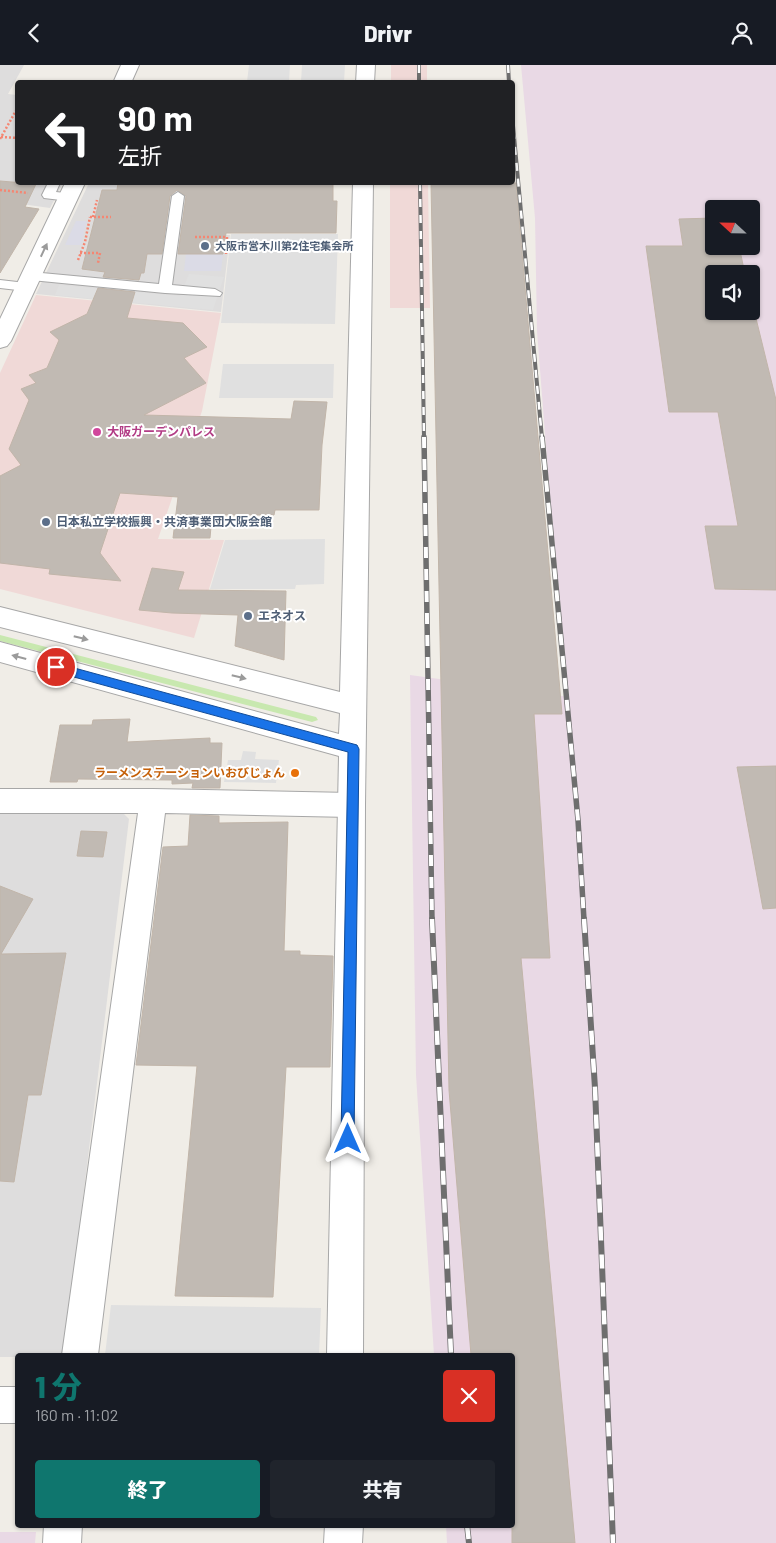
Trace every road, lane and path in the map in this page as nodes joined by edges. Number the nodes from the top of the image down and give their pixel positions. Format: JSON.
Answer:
{"nodes":[{"id":1,"x":130,"y":65,"type":"edge"},
{"id":2,"x":366,"y":65,"type":"edge"},
{"id":3,"x":123,"y":80,"type":"edge"},
{"id":4,"x":365,"y":80,"type":"edge"},
{"id":5,"x":15,"y":112,"type":"edge"},
{"id":6,"x":1,"y":138,"type":"edge"},
{"id":7,"x":15,"y":138,"type":"edge"},
{"id":8,"x":53,"y":185,"type":"edge"},
{"id":9,"x":363,"y":185,"type":"edge"},
{"id":10,"x":0,"y":190,"type":"edge"},
{"id":11,"x":72,"y":190,"type":"edge"},
{"id":12,"x":48,"y":195,"type":"junction"},
{"id":13,"x":178,"y":196,"type":"dead end"},
{"id":14,"x":83,"y":217,"type":"dead end"},
{"id":15,"x":90,"y":217,"type":"junction"},
{"id":16,"x":111,"y":217,"type":"dead end"},
{"id":17,"x":172,"y":237,"type":"junction"},
{"id":18,"x":80,"y":253,"type":"junction"},
{"id":19,"x":226,"y":254,"type":"dead end"},
{"id":20,"x":97,"y":271,"type":"dead end"},
{"id":21,"x":70,"y":280,"type":"junction"},
{"id":22,"x":28,"y":282,"type":"junction"},
{"id":23,"x":0,"y":284,"type":"edge"},
{"id":24,"x":165,"y":289,"type":"junction"},
{"id":25,"x":215,"y":293,"type":"dead end"},
{"id":26,"x":0,"y":341,"type":"edge"},
{"id":27,"x":0,"y":617,"type":"edge"},
{"id":28,"x":0,"y":652,"type":"edge"},
{"id":29,"x":353,"y":706,"type":"junction"},
{"id":30,"x":353,"y":749,"type":"junction"},
{"id":31,"x":0,"y":801,"type":"edge"},
{"id":32,"x":153,"y":801,"type":"junction"},
{"id":33,"x":351,"y":805,"type":"junction"},
{"id":34,"x":80,"y":1353,"type":"edge"},
{"id":35,"x":345,"y":1353,"type":"edge"},
{"id":36,"x":0,"y":1405,"type":"edge"},
{"id":37,"x":15,"y":1405,"type":"edge"},
{"id":38,"x":63,"y":1528,"type":"edge"},
{"id":39,"x":344,"y":1528,"type":"edge"},
{"id":40,"x":62,"y":1543,"type":"edge"},
{"id":41,"x":343,"y":1543,"type":"edge"}],
"edges":[{"from":1,"to":3,"type":"street"},
{"from":2,"to":4,"type":"street"},
{"from":5,"to":6,"type":"path"},
{"from":6,"to":7,"type":"path"},
{"from":8,"to":12,"type":"lane"},
{"from":9,"to":29,"type":"street"},
{"from":10,"to":12,"type":"path"},
{"from":11,"to":12,"type":"lane"},
{"from":22,"to":11,"type":"street","one_way":true},
{"from":13,"to":17,"type":"lane"},
{"from":14,"to":15,"type":"path"},
{"from":15,"to":16,"type":"path"},
{"from":15,"to":18,"type":"path"},
{"from":17,"to":19,"type":"path"},
{"from":17,"to":24,"type":"lane"},
{"from":18,"to":20,"type":"path"},
{"from":18,"to":21,"type":"path"},
{"from":21,"to":22,"type":"lane"},
{"from":21,"to":24,"type":"lane"},
{"from":22,"to":23,"type":"lane"},
{"from":22,"to":26,"type":"street"},
{"from":24,"to":25,"type":"lane"},
{"from":27,"to":29,"type":"street","one_way":true},
{"from":30,"to":28,"type":"street","one_way":true},
{"from":29,"to":30,"type":"street"},
{"from":30,"to":33,"type":"street"},
{"from":31,"to":32,"type":"street"},
{"from":32,"to":33,"type":"street"},
{"from":32,"to":34,"type":"street"},
{"from":33,"to":35,"type":"street"},
{"from":36,"to":37,"type":"street"},
{"from":38,"to":40,"type":"street"},
{"from":39,"to":41,"type":"street"}]}
